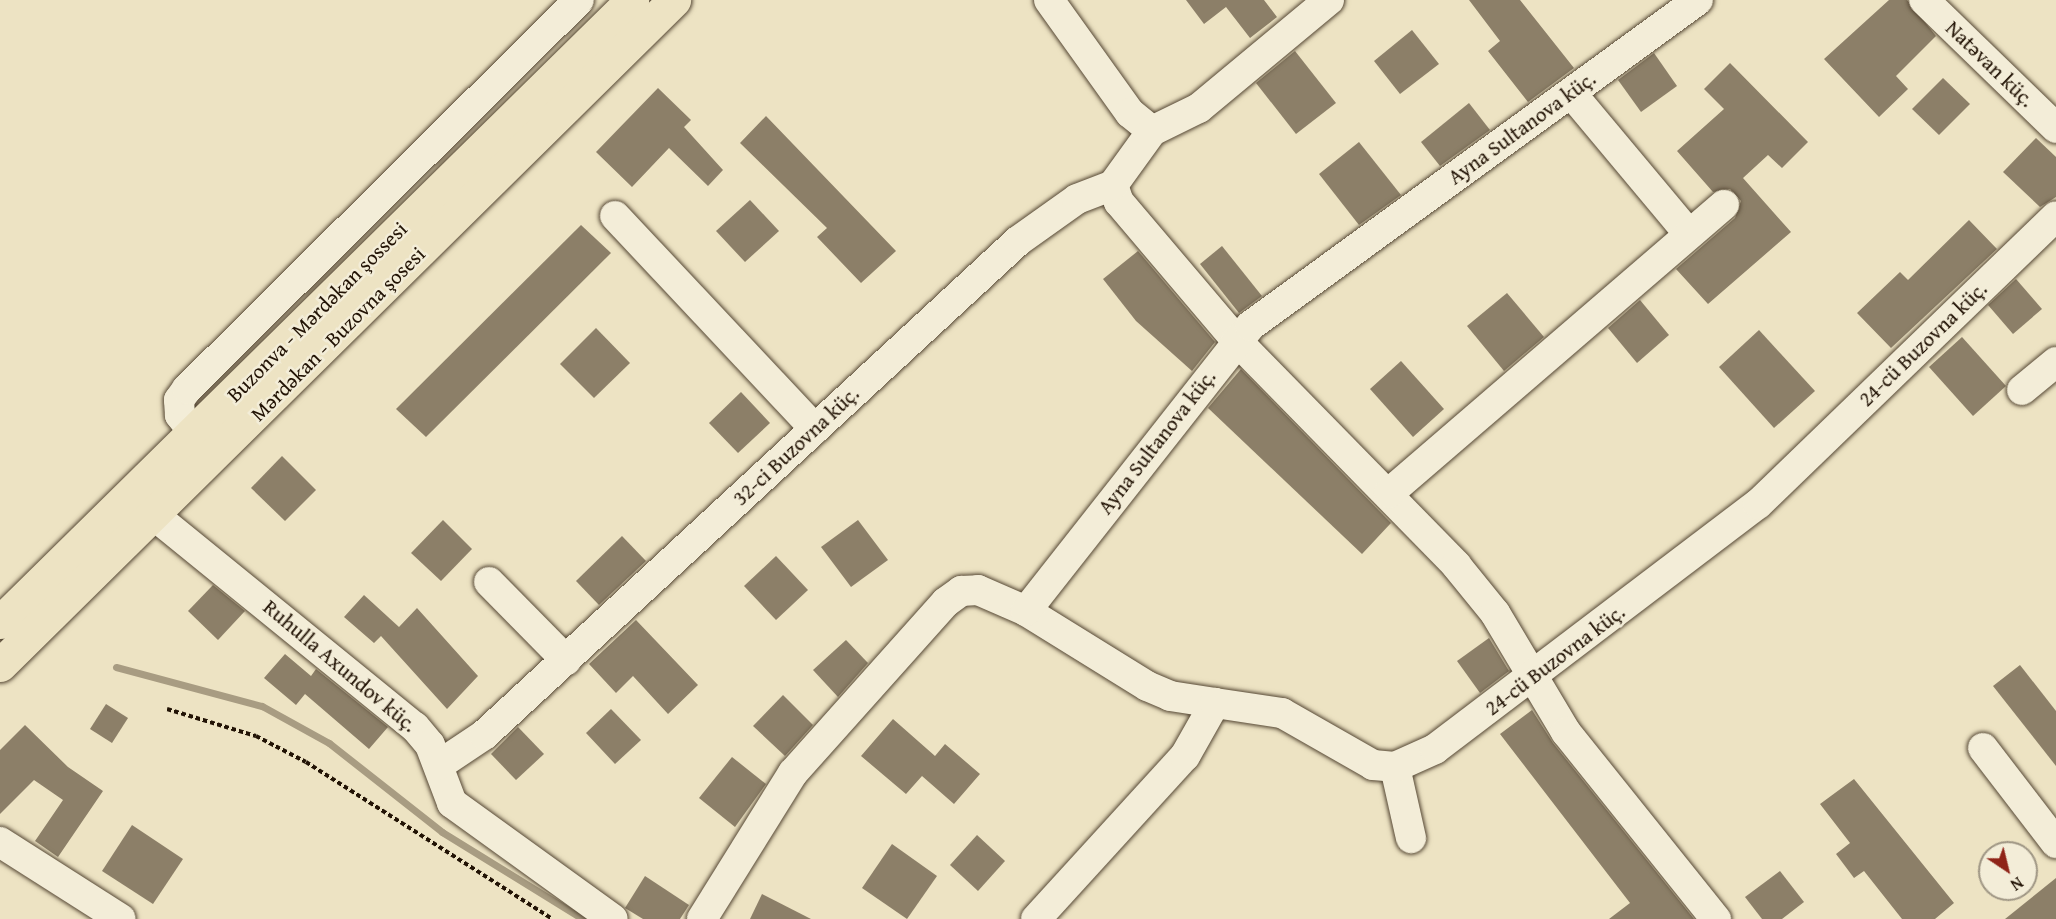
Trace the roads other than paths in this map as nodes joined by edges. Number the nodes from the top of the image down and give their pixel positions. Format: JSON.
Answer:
{"nodes":[{"id":1,"x":579,"y":0,"type":"edge"},
{"id":2,"x":632,"y":0,"type":"edge"},
{"id":3,"x":674,"y":0,"type":"edge"},
{"id":4,"x":1049,"y":0,"type":"edge"},
{"id":5,"x":1329,"y":0,"type":"edge"},
{"id":6,"x":1698,"y":0,"type":"edge"},
{"id":7,"x":1924,"y":0,"type":"edge"},
{"id":8,"x":1571,"y":93,"type":"junction"},
{"id":9,"x":461,"y":118,"type":"junction"},
{"id":10,"x":2056,"y":128,"type":"edge"},
{"id":11,"x":1152,"y":131,"type":"junction"},
{"id":12,"x":488,"y":143,"type":"junction"},
{"id":13,"x":1113,"y":185,"type":"junction"},
{"id":14,"x":1724,"y":205,"type":"dead end"},
{"id":15,"x":615,"y":216,"type":"dead end"},
{"id":16,"x":2056,"y":216,"type":"edge"},
{"id":17,"x":1689,"y":234,"type":"junction"},
{"id":18,"x":279,"y":298,"type":"junction"},
{"id":19,"x":305,"y":324,"type":"junction"},
{"id":20,"x":1236,"y":340,"type":"junction"},
{"id":21,"x":2056,"y":362,"type":"edge"},
{"id":22,"x":2022,"y":390,"type":"dead end"},
{"id":23,"x":815,"y":429,"type":"junction"},
{"id":24,"x":194,"y":433,"type":"junction"},
{"id":25,"x":1389,"y":493,"type":"junction"},
{"id":26,"x":155,"y":516,"type":"junction"},
{"id":27,"x":489,"y":582,"type":"dead end"},
{"id":28,"x":1026,"y":611,"type":"junction"},
{"id":29,"x":0,"y":622,"type":"edge"},
{"id":30,"x":566,"y":660,"type":"junction"},
{"id":31,"x":0,"y":665,"type":"edge"},
{"id":32,"x":1532,"y":679,"type":"junction"},
{"id":33,"x":1215,"y":703,"type":"junction"},
{"id":34,"x":1983,"y":748,"type":"dead end"},
{"id":35,"x":439,"y":765,"type":"junction"},
{"id":36,"x":1395,"y":767,"type":"junction"},
{"id":37,"x":1411,"y":838,"type":"dead end"},
{"id":38,"x":0,"y":842,"type":"edge"},
{"id":39,"x":2056,"y":843,"type":"edge"},
{"id":40,"x":121,"y":919,"type":"edge"},
{"id":41,"x":613,"y":919,"type":"edge"},
{"id":42,"x":702,"y":919,"type":"edge"},
{"id":43,"x":1036,"y":919,"type":"edge"},
{"id":44,"x":1716,"y":919,"type":"edge"}],
"edges":[{"from":1,"to":9,"type":"street"},
{"from":2,"to":12,"type":"main road","name":"Buzonva - Mərdəkan şossesi"},
{"from":3,"to":26,"type":"main road","name":"Mərdəkan - Buzovna şosesi"},
{"from":4,"to":11,"type":"street"},
{"from":5,"to":11,"type":"street"},
{"from":6,"to":8,"type":"street","name":"Ayna Sultanova küç."},
{"from":7,"to":10,"type":"street","name":"Natəvan küç."},
{"from":8,"to":17,"type":"street"},
{"from":8,"to":20,"type":"street","name":"Ayna Sultanova küç."},
{"from":9,"to":12,"type":"street"},
{"from":9,"to":18,"type":"street"},
{"from":11,"to":13,"type":"street"},
{"from":12,"to":19,"type":"main road","name":"Buzonva - Mərdəkan şossesi"},
{"from":13,"to":20,"type":"street"},
{"from":13,"to":23,"type":"street","name":"32-ci Buzovna küç."},
{"from":14,"to":17,"type":"street"},
{"from":15,"to":23,"type":"street"},
{"from":16,"to":32,"type":"street","name":"24-cü Buzovna küç."},
{"from":17,"to":25,"type":"street"},
{"from":18,"to":19,"type":"street"},
{"from":18,"to":24,"type":"street"},
{"from":19,"to":24,"type":"main road","name":"Buzonva - Mərdəkan şossesi"},
{"from":20,"to":25,"type":"street"},
{"from":20,"to":28,"type":"street","name":"Ayna Sultanova küç."},
{"from":21,"to":22,"type":"street"},
{"from":23,"to":30,"type":"street","name":"32-ci Buzovna küç."},
{"from":24,"to":29,"type":"main road","name":"Buzonva - Mərdəkan şossesi"},
{"from":25,"to":32,"type":"street"},
{"from":26,"to":31,"type":"main road","name":"Mərdəkan - Buzovna şosesi"},
{"from":26,"to":35,"type":"street","name":"Ruhulla Axundov küç."},
{"from":27,"to":30,"type":"street"},
{"from":28,"to":33,"type":"street"},
{"from":28,"to":42,"type":"street"},
{"from":30,"to":35,"type":"street","name":"32-ci Buzovna küç."},
{"from":32,"to":36,"type":"street","name":"24-cü Buzovna küç."},
{"from":32,"to":44,"type":"street"},
{"from":33,"to":36,"type":"street"},
{"from":33,"to":43,"type":"street"},
{"from":34,"to":39,"type":"street"},
{"from":35,"to":41,"type":"street","name":"Ruhulla Axundov küç."},
{"from":36,"to":37,"type":"street"},
{"from":38,"to":40,"type":"street"}]}
